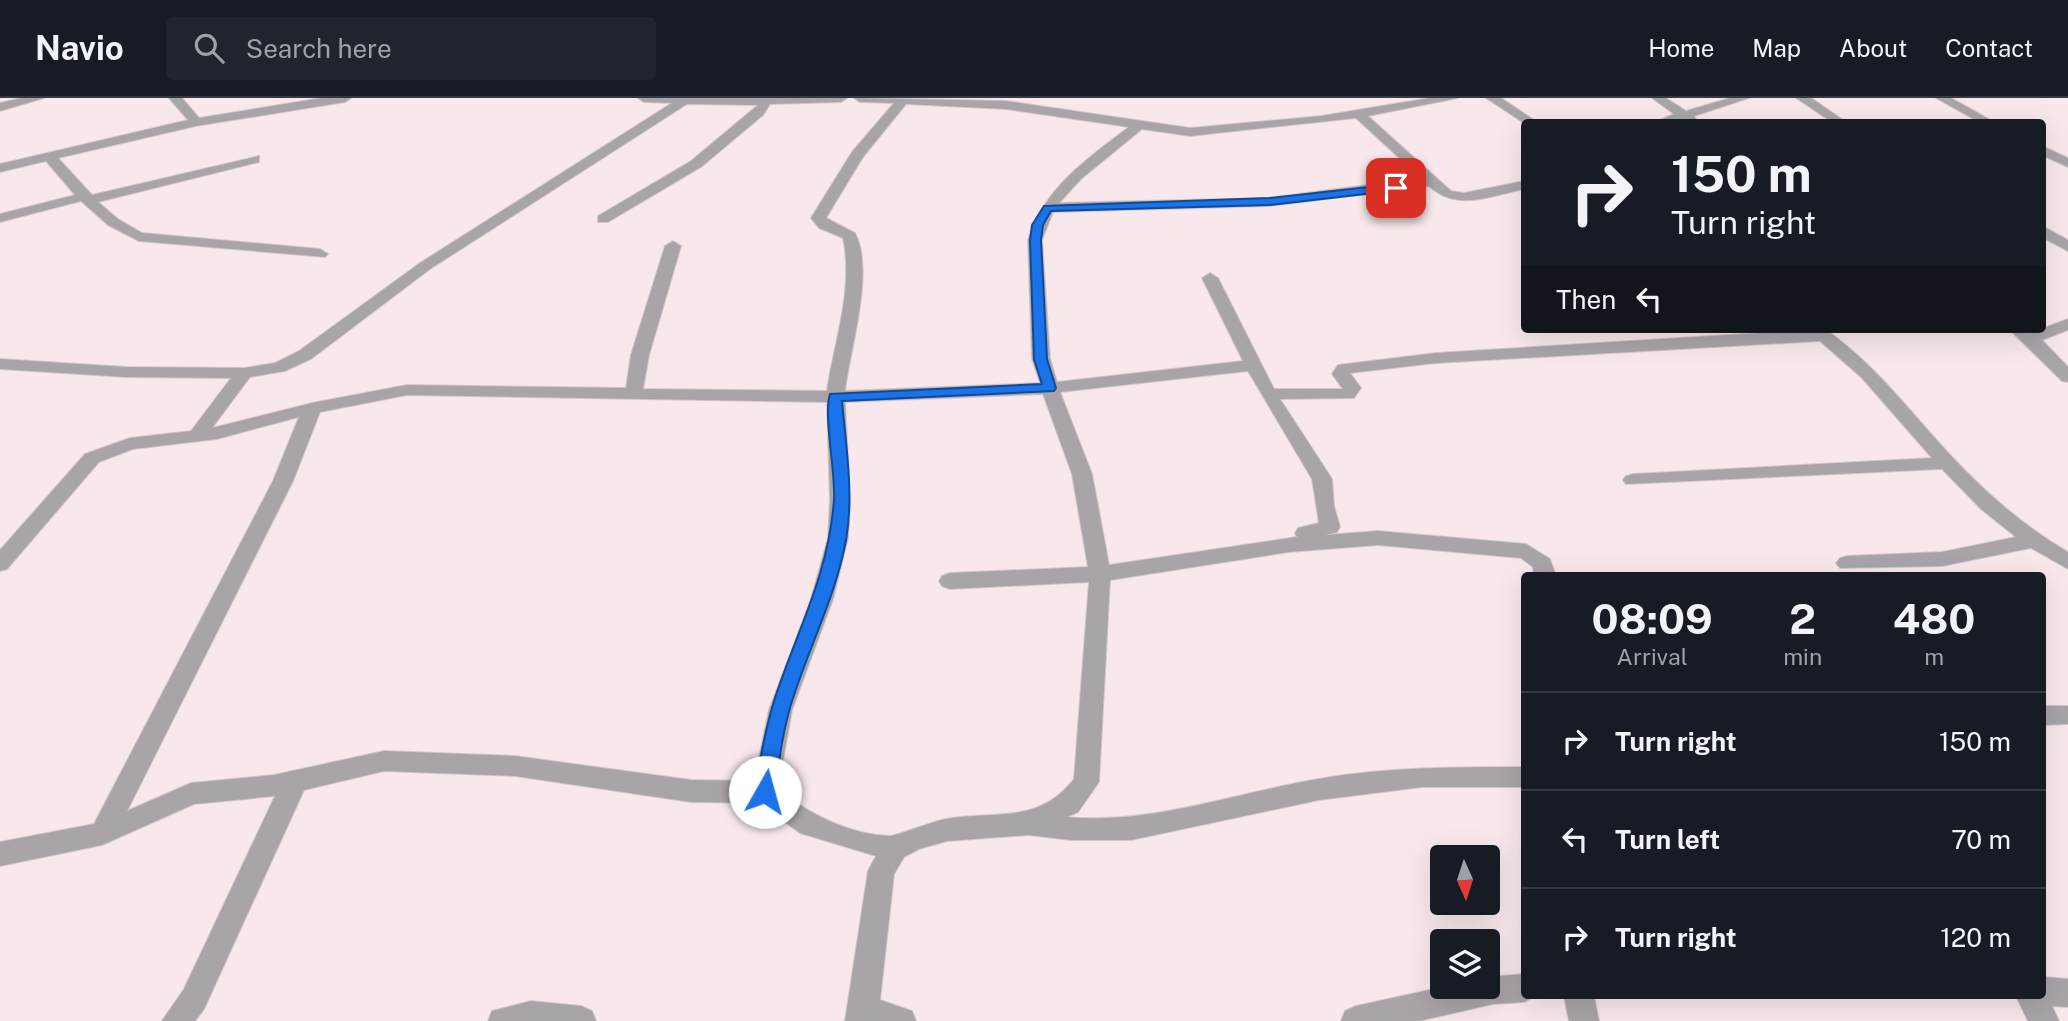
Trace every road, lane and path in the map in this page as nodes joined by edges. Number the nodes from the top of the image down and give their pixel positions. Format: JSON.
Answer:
{"nodes":[{"id":1,"x":38,"y":98,"type":"edge"},
{"id":2,"x":175,"y":98,"type":"edge"},
{"id":3,"x":345,"y":98,"type":"edge"},
{"id":4,"x":644,"y":98,"type":"edge"},
{"id":5,"x":841,"y":98,"type":"edge"},
{"id":6,"x":860,"y":98,"type":"edge"},
{"id":7,"x":1452,"y":98,"type":"edge"},
{"id":8,"x":1492,"y":98,"type":"edge"},
{"id":9,"x":1658,"y":98,"type":"edge"},
{"id":10,"x":1743,"y":98,"type":"edge"},
{"id":11,"x":1802,"y":98,"type":"edge"},
{"id":12,"x":1942,"y":98,"type":"edge"},
{"id":13,"x":903,"y":100,"type":"edge"},
{"id":14,"x":766,"y":101,"type":"junction"},
{"id":15,"x":682,"y":102,"type":"junction"},
{"id":16,"x":0,"y":107,"type":"edge"},
{"id":17,"x":1359,"y":114,"type":"junction"},
{"id":18,"x":1682,"y":114,"type":"junction"},
{"id":19,"x":1526,"y":119,"type":"edge"},
{"id":20,"x":1669,"y":119,"type":"edge"},
{"id":21,"x":1690,"y":119,"type":"edge"},
{"id":22,"x":1835,"y":119,"type":"edge"},
{"id":23,"x":1982,"y":119,"type":"edge"},
{"id":24,"x":196,"y":122,"type":"junction"},
{"id":25,"x":1138,"y":126,"type":"junction"},
{"id":26,"x":2046,"y":152,"type":"edge"},
{"id":27,"x":48,"y":155,"type":"junction"},
{"id":28,"x":254,"y":159,"type":"dead end"},
{"id":29,"x":2068,"y":163,"type":"edge"},
{"id":30,"x":0,"y":168,"type":"edge"},
{"id":31,"x":1434,"y":181,"type":"junction"},
{"id":32,"x":1521,"y":186,"type":"edge"},
{"id":33,"x":88,"y":198,"type":"junction"},
{"id":34,"x":1048,"y":208,"type":"junction"},
{"id":35,"x":0,"y":218,"type":"edge"},
{"id":36,"x":603,"y":219,"type":"dead end"},
{"id":37,"x":2046,"y":232,"type":"edge"},
{"id":38,"x":673,"y":246,"type":"dead end"},
{"id":39,"x":2068,"y":246,"type":"edge"},
{"id":40,"x":320,"y":254,"type":"dead end"},
{"id":41,"x":1210,"y":278,"type":"dead end"},
{"id":42,"x":2068,"y":324,"type":"edge"},
{"id":43,"x":2046,"y":328,"type":"edge"},
{"id":44,"x":1819,"y":333,"type":"edge"},
{"id":45,"x":2024,"y":333,"type":"edge"},
{"id":46,"x":0,"y":365,"type":"edge"},
{"id":47,"x":1254,"y":365,"type":"junction"},
{"id":48,"x":244,"y":373,"type":"junction"},
{"id":49,"x":2068,"y":377,"type":"edge"},
{"id":50,"x":1050,"y":388,"type":"junction"},
{"id":51,"x":634,"y":393,"type":"junction"},
{"id":52,"x":1268,"y":394,"type":"junction"},
{"id":53,"x":835,"y":397,"type":"junction"},
{"id":54,"x":312,"y":408,"type":"junction"},
{"id":55,"x":197,"y":435,"type":"junction"},
{"id":56,"x":1947,"y":463,"type":"junction"},
{"id":57,"x":1633,"y":480,"type":"dead end"},
{"id":58,"x":2033,"y":541,"type":"junction"},
{"id":59,"x":1289,"y":545,"type":"junction"},
{"id":60,"x":2068,"y":562,"type":"edge"},
{"id":61,"x":1847,"y":563,"type":"dead end"},
{"id":62,"x":0,"y":564,"type":"edge"},
{"id":63,"x":1544,"y":572,"type":"edge"},
{"id":64,"x":1100,"y":574,"type":"junction"},
{"id":65,"x":950,"y":581,"type":"dead end"},
{"id":66,"x":2068,"y":715,"type":"edge"},
{"id":67,"x":2046,"y":716,"type":"edge"},
{"id":68,"x":1521,"y":777,"type":"edge"},
{"id":69,"x":296,"y":779,"type":"junction"},
{"id":70,"x":765,"y":792,"type":"junction"},
{"id":71,"x":1028,"y":824,"type":"junction"},
{"id":72,"x":102,"y":834,"type":"junction"},
{"id":73,"x":894,"y":849,"type":"junction"},
{"id":74,"x":0,"y":854,"type":"edge"},
{"id":75,"x":1521,"y":988,"type":"edge"},
{"id":76,"x":2046,"y":991,"type":"edge"},
{"id":77,"x":2068,"y":993,"type":"edge"},
{"id":78,"x":1580,"y":999,"type":"edge"},
{"id":79,"x":2033,"y":999,"type":"edge"},
{"id":80,"x":862,"y":1016,"type":"edge"},
{"id":81,"x":177,"y":1021,"type":"edge"},
{"id":82,"x":503,"y":1021,"type":"edge"},
{"id":83,"x":581,"y":1021,"type":"edge"},
{"id":84,"x":901,"y":1021,"type":"edge"},
{"id":85,"x":1356,"y":1021,"type":"edge"},
{"id":86,"x":1584,"y":1021,"type":"edge"},
{"id":87,"x":2044,"y":1021,"type":"edge"}],
"edges":[{"from":1,"to":16,"type":"street"},
{"from":2,"to":24,"type":"street"},
{"from":3,"to":24,"type":"street"},
{"from":4,"to":15,"type":"street"},
{"from":5,"to":14,"type":"street"},
{"from":6,"to":13,"type":"street"},
{"from":7,"to":17,"type":"street"},
{"from":8,"to":19,"type":"street"},
{"from":9,"to":18,"type":"street"},
{"from":10,"to":18,"type":"street"},
{"from":11,"to":22,"type":"street"},
{"from":12,"to":23,"type":"street"},
{"from":13,"to":25,"type":"street"},
{"from":13,"to":53,"type":"street"},
{"from":14,"to":15,"type":"street"},
{"from":14,"to":36,"type":"street"},
{"from":15,"to":48,"type":"street"},
{"from":17,"to":25,"type":"street"},
{"from":17,"to":31,"type":"street"},
{"from":18,"to":20,"type":"street"},
{"from":18,"to":21,"type":"street"},
{"from":24,"to":27,"type":"street"},
{"from":25,"to":34,"type":"street"},
{"from":26,"to":29,"type":"street"},
{"from":27,"to":30,"type":"street"},
{"from":27,"to":33,"type":"street"},
{"from":28,"to":33,"type":"street"},
{"from":31,"to":32,"type":"street"},
{"from":31,"to":34,"type":"street"},
{"from":33,"to":35,"type":"street"},
{"from":33,"to":40,"type":"street"},
{"from":34,"to":50,"type":"street"},
{"from":37,"to":39,"type":"street"},
{"from":38,"to":51,"type":"street"},
{"from":41,"to":47,"type":"street"},
{"from":42,"to":43,"type":"street"},
{"from":44,"to":52,"type":"street"},
{"from":44,"to":56,"type":"street"},
{"from":45,"to":49,"type":"street"},
{"from":46,"to":48,"type":"street"},
{"from":47,"to":50,"type":"street"},
{"from":47,"to":52,"type":"street"},
{"from":48,"to":55,"type":"street"},
{"from":50,"to":53,"type":"street"},
{"from":50,"to":64,"type":"street"},
{"from":51,"to":53,"type":"street"},
{"from":51,"to":54,"type":"street"},
{"from":52,"to":59,"type":"street"},
{"from":53,"to":70,"type":"street"},
{"from":54,"to":55,"type":"street"},
{"from":54,"to":72,"type":"street"},
{"from":55,"to":62,"type":"street"},
{"from":56,"to":57,"type":"street"},
{"from":56,"to":58,"type":"street"},
{"from":58,"to":60,"type":"street"},
{"from":58,"to":61,"type":"street"},
{"from":59,"to":63,"type":"street"},
{"from":59,"to":64,"type":"street"},
{"from":64,"to":65,"type":"street"},
{"from":64,"to":71,"type":"street"},
{"from":66,"to":67,"type":"street"},
{"from":68,"to":71,"type":"street"},
{"from":69,"to":70,"type":"street"},
{"from":69,"to":72,"type":"street"},
{"from":69,"to":81,"type":"street"},
{"from":70,"to":73,"type":"street"},
{"from":71,"to":73,"type":"street"},
{"from":72,"to":74,"type":"street"},
{"from":73,"to":80,"type":"street"},
{"from":75,"to":85,"type":"street"},
{"from":76,"to":77,"type":"street"},
{"from":78,"to":86,"type":"street"},
{"from":79,"to":87,"type":"street"},
{"from":80,"to":84,"type":"street"},
{"from":82,"to":83,"type":"street"}]}
